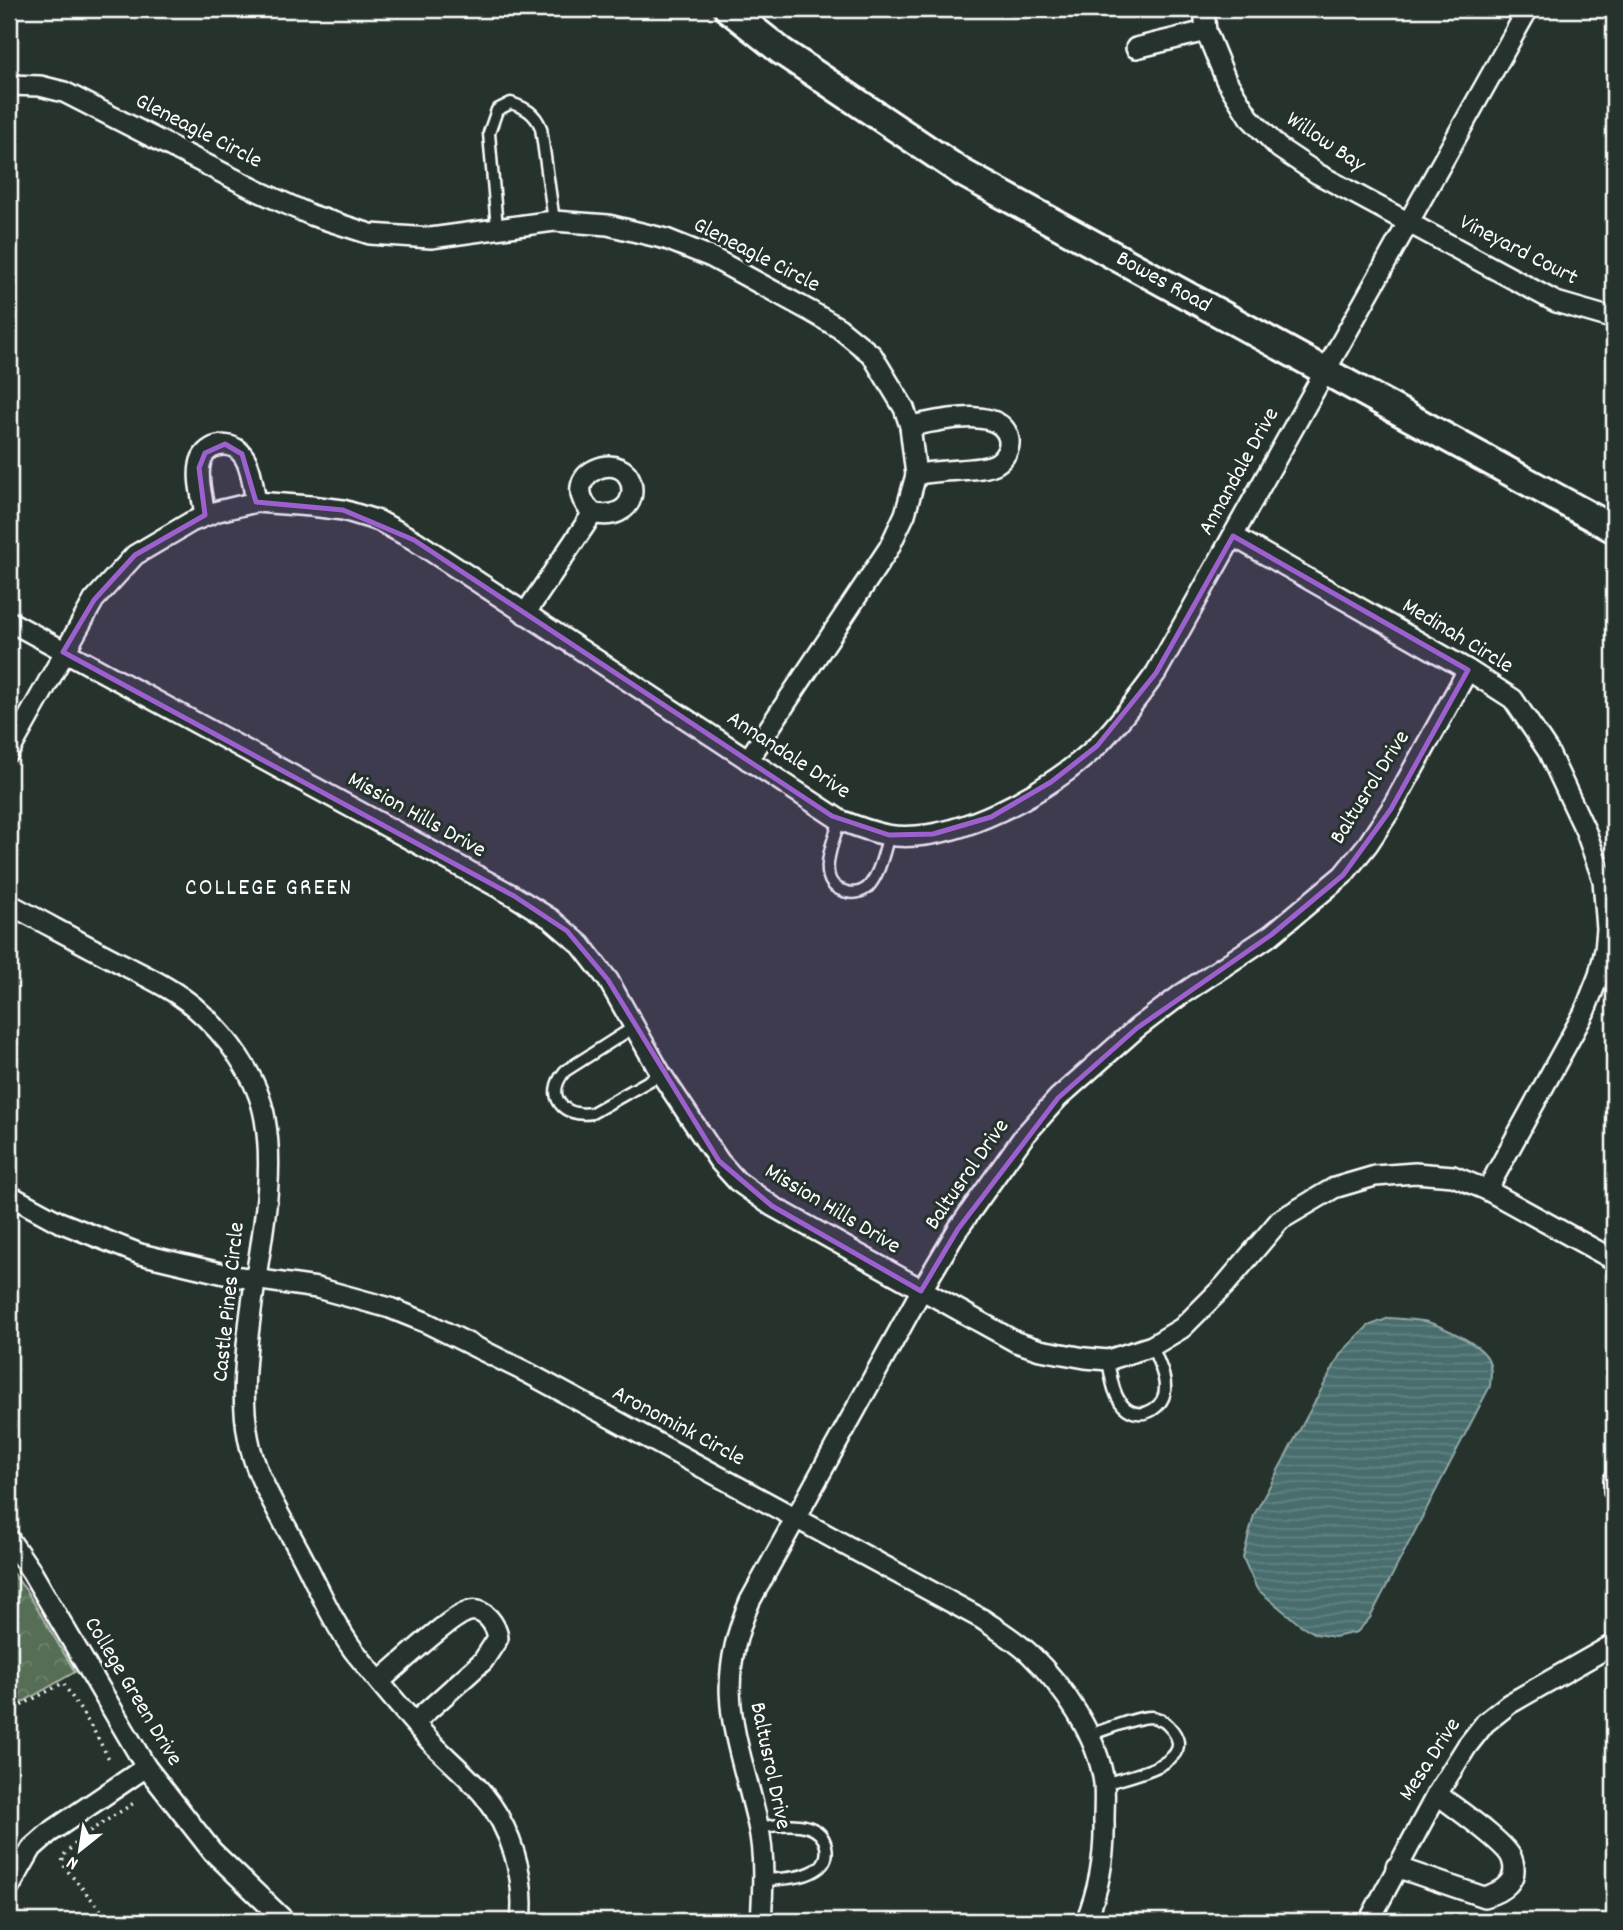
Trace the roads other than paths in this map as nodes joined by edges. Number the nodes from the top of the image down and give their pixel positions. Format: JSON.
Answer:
{"nodes":[{"id":1,"x":728,"y":9,"type":"edge"},
{"id":2,"x":1204,"y":9,"type":"edge"},
{"id":3,"x":1528,"y":9,"type":"edge"},
{"id":4,"x":1206,"y":31,"type":"junction"},
{"id":5,"x":1136,"y":48,"type":"dead end"},
{"id":6,"x":9,"y":85,"type":"edge"},
{"id":7,"x":554,"y":221,"type":"junction"},
{"id":8,"x":1408,"y":221,"type":"junction"},
{"id":9,"x":496,"y":228,"type":"junction"},
{"id":10,"x":1612,"y":320,"type":"edge"},
{"id":11,"x":1324,"y":371,"type":"junction"},
{"id":12,"x":911,"y":426,"type":"junction"},
{"id":13,"x":916,"y":475,"type":"junction"},
{"id":14,"x":256,"y":502,"type":"junction"},
{"id":15,"x":593,"y":513,"type":"dead end"},
{"id":16,"x":205,"y":515,"type":"junction"},
{"id":17,"x":1614,"y":529,"type":"edge"},
{"id":18,"x":1233,"y":536,"type":"junction"},
{"id":19,"x":526,"y":614,"type":"junction"},
{"id":20,"x":9,"y":621,"type":"edge"},
{"id":21,"x":63,"y":652,"type":"junction"},
{"id":22,"x":1468,"y":670,"type":"junction"},
{"id":23,"x":9,"y":752,"type":"edge"},
{"id":24,"x":748,"y":760,"type":"junction"},
{"id":25,"x":840,"y":820,"type":"junction"},
{"id":26,"x":889,"y":835,"type":"junction"},
{"id":27,"x":9,"y":904,"type":"edge"},
{"id":28,"x":634,"y":1027,"type":"junction"},
{"id":29,"x":661,"y":1074,"type":"junction"},
{"id":30,"x":1487,"y":1189,"type":"junction"},
{"id":31,"x":9,"y":1195,"type":"edge"},
{"id":32,"x":1614,"y":1260,"type":"edge"},
{"id":33,"x":255,"y":1280,"type":"junction"},
{"id":34,"x":921,"y":1291,"type":"junction"},
{"id":35,"x":1152,"y":1346,"type":"junction"},
{"id":36,"x":1108,"y":1360,"type":"junction"},
{"id":37,"x":1614,"y":1480,"type":"edge"},
{"id":38,"x":1614,"y":1492,"type":"edge"},
{"id":39,"x":796,"y":1519,"type":"junction"},
{"id":40,"x":9,"y":1539,"type":"edge"},
{"id":41,"x":1614,"y":1644,"type":"edge"},
{"id":42,"x":380,"y":1681,"type":"junction"},
{"id":43,"x":415,"y":1722,"type":"junction"},
{"id":44,"x":1089,"y":1735,"type":"junction"},
{"id":45,"x":146,"y":1767,"type":"junction"},
{"id":46,"x":1104,"y":1784,"type":"junction"},
{"id":47,"x":1437,"y":1794,"type":"junction"},
{"id":48,"x":759,"y":1827,"type":"junction"},
{"id":49,"x":1396,"y":1867,"type":"junction"},
{"id":50,"x":762,"y":1880,"type":"junction"},
{"id":51,"x":9,"y":1888,"type":"edge"},
{"id":52,"x":285,"y":1921,"type":"edge"},
{"id":53,"x":521,"y":1921,"type":"edge"},
{"id":54,"x":761,"y":1921,"type":"edge"},
{"id":55,"x":1086,"y":1921,"type":"edge"},
{"id":56,"x":1369,"y":1921,"type":"edge"}],
"edges":[{"from":1,"to":11,"type":"main road","name":"Bowes Road"},
{"from":2,"to":4,"type":"street","name":"Willow Bay"},
{"from":3,"to":8,"type":"street","name":"Annandale Drive"},
{"from":4,"to":5,"type":"street"},
{"from":4,"to":8,"type":"street","name":"Willow Bay"},
{"from":6,"to":9,"type":"street","name":"Gleneagle Circle"},
{"from":7,"to":9,"type":"street","name":"Gleneagle Circle"},
{"from":7,"to":9,"type":"lane"},
{"from":7,"to":12,"type":"street","name":"Gleneagle Circle"},
{"from":8,"to":10,"type":"street","name":"Vineyard Court"},
{"from":8,"to":11,"type":"street","name":"Annandale Drive"},
{"from":11,"to":17,"type":"main road","name":"Bowes Road"},
{"from":11,"to":18,"type":"street","name":"Annandale Drive"},
{"from":12,"to":13,"type":"street","name":"Gleneagle Circle"},
{"from":12,"to":13,"type":"street"},
{"from":13,"to":24,"type":"street","name":"Gleneagle Circle"},
{"from":14,"to":16,"type":"street","name":"Annandale Drive"},
{"from":14,"to":16,"type":"street"},
{"from":14,"to":19,"type":"street","name":"Annandale Drive"},
{"from":15,"to":19,"type":"street"},
{"from":16,"to":21,"type":"street","name":"Annandale Drive"},
{"from":18,"to":22,"type":"street","name":"Medinah Circle"},
{"from":18,"to":26,"type":"street","name":"Annandale Drive"},
{"from":19,"to":24,"type":"street","name":"Annandale Drive"},
{"from":20,"to":21,"type":"street","name":"Mission Hills Drive"},
{"from":21,"to":23,"type":"street","name":"Annandale Drive"},
{"from":21,"to":28,"type":"street","name":"Mission Hills Drive"},
{"from":22,"to":30,"type":"street","name":"Medinah Circle"},
{"from":22,"to":34,"type":"street","name":"Baltusrol Drive"},
{"from":24,"to":25,"type":"street","name":"Annandale Drive"},
{"from":25,"to":26,"type":"street","name":"Annandale Drive"},
{"from":25,"to":26,"type":"lane"},
{"from":27,"to":33,"type":"street","name":"Castle Pines Circle"},
{"from":28,"to":29,"type":"street","name":"Mission Hills Drive"},
{"from":28,"to":29,"type":"lane"},
{"from":29,"to":34,"type":"street","name":"Mission Hills Drive"},
{"from":30,"to":32,"type":"street","name":"Mission Hills Drive"},
{"from":30,"to":35,"type":"street","name":"Mission Hills Drive"},
{"from":31,"to":33,"type":"street","name":"Aronomink Circle"},
{"from":33,"to":39,"type":"street","name":"Aronomink Circle"},
{"from":33,"to":42,"type":"street","name":"Castle Pines Circle"},
{"from":34,"to":36,"type":"street","name":"Mission Hills Drive"},
{"from":34,"to":39,"type":"street","name":"Baltusrol Drive"},
{"from":35,"to":36,"type":"street","name":"Mission Hills Drive"},
{"from":35,"to":36,"type":"lane"},
{"from":37,"to":38,"type":"street"},
{"from":39,"to":44,"type":"street","name":"Aronomink Circle"},
{"from":39,"to":48,"type":"street","name":"Baltusrol Drive"},
{"from":40,"to":45,"type":"street","name":"College Green Drive"},
{"from":41,"to":47,"type":"street","name":"Mesa Drive"},
{"from":42,"to":43,"type":"street","name":"Castle Pines Circle"},
{"from":42,"to":43,"type":"street"},
{"from":43,"to":53,"type":"street","name":"Castle Pines Circle"},
{"from":44,"to":46,"type":"street","name":"Aronomink Circle"},
{"from":44,"to":46,"type":"lane"},
{"from":45,"to":51,"type":"street"},
{"from":45,"to":52,"type":"street","name":"College Green Drive"},
{"from":46,"to":55,"type":"street","name":"Aronomink Circle"},
{"from":47,"to":49,"type":"street","name":"Mesa Drive"},
{"from":47,"to":49,"type":"street"},
{"from":48,"to":50,"type":"street","name":"Baltusrol Drive"},
{"from":48,"to":50,"type":"lane"},
{"from":49,"to":56,"type":"street","name":"Mesa Drive"},
{"from":50,"to":54,"type":"street","name":"Baltusrol Drive"}]}
